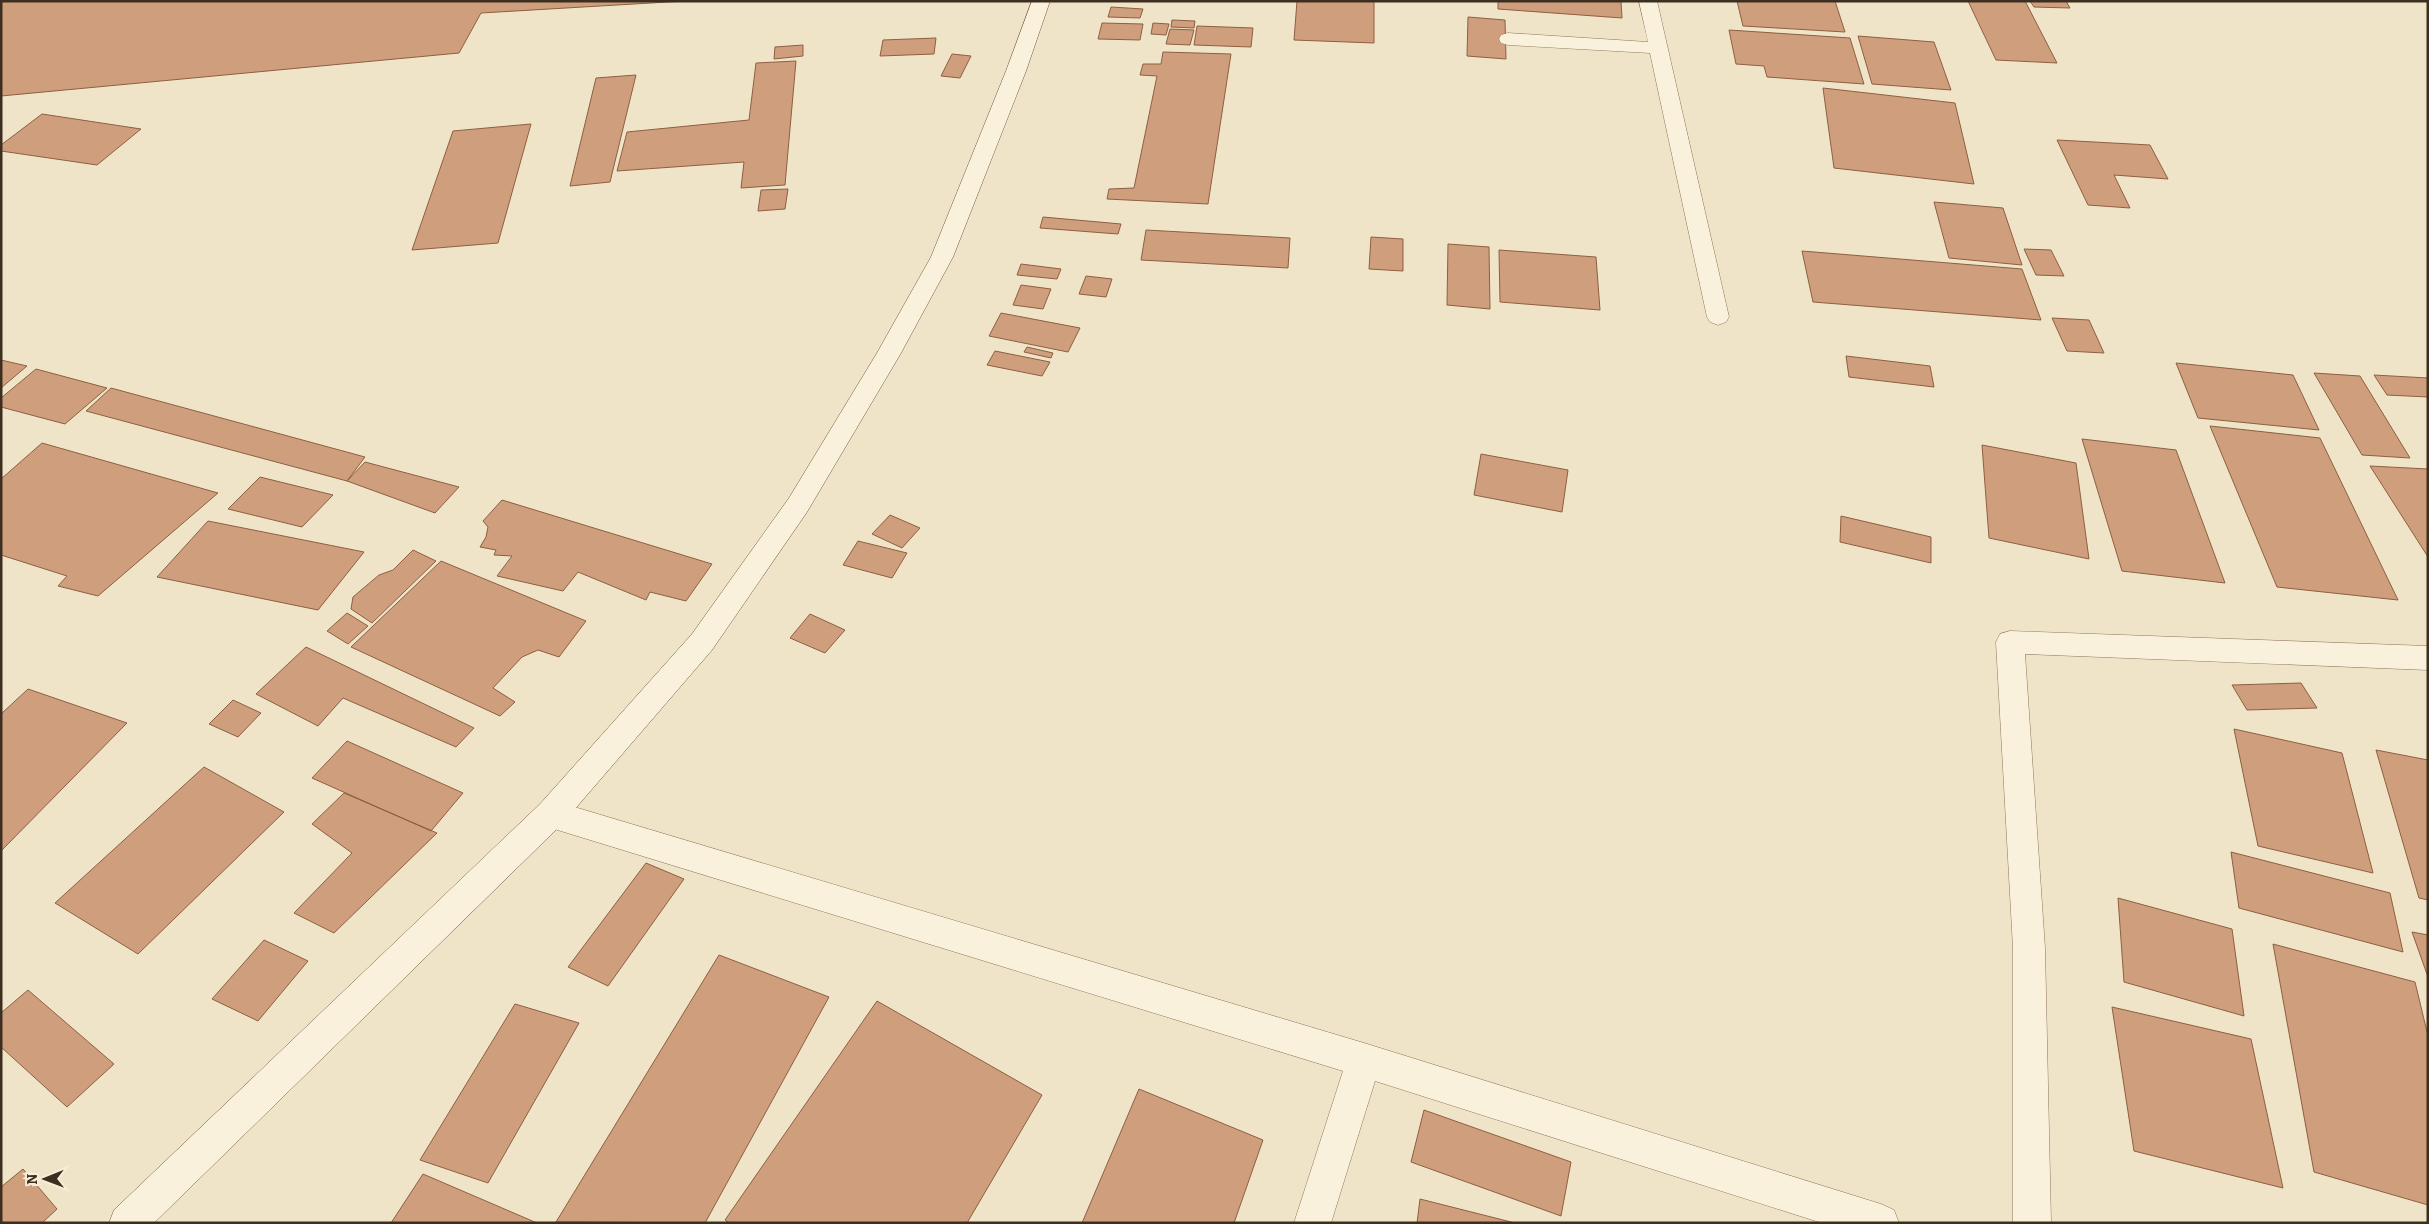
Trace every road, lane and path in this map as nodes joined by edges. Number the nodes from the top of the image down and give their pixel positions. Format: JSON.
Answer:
{"nodes":[{"id":1,"x":1041,"y":1,"type":"edge"},
{"id":2,"x":1648,"y":1,"type":"edge"},
{"id":3,"x":1508,"y":39,"type":"dead end"},
{"id":4,"x":1658,"y":48,"type":"junction"},
{"id":5,"x":1718,"y":317,"type":"dead end"},
{"id":6,"x":2428,"y":658,"type":"edge"},
{"id":7,"x":551,"y":814,"type":"junction"},
{"id":8,"x":1364,"y":1060,"type":"junction"},
{"id":9,"x":127,"y":1223,"type":"edge"},
{"id":10,"x":1312,"y":1223,"type":"edge"},
{"id":11,"x":1881,"y":1223,"type":"edge"},
{"id":12,"x":2032,"y":1223,"type":"edge"}],
"edges":[{"from":1,"to":7,"type":"street"},
{"from":2,"to":4,"type":"street"},
{"from":3,"to":4,"type":"street"},
{"from":4,"to":5,"type":"street"},
{"from":6,"to":12,"type":"street"},
{"from":7,"to":8,"type":"street"},
{"from":7,"to":9,"type":"street"},
{"from":8,"to":10,"type":"street"},
{"from":8,"to":11,"type":"street"}]}
